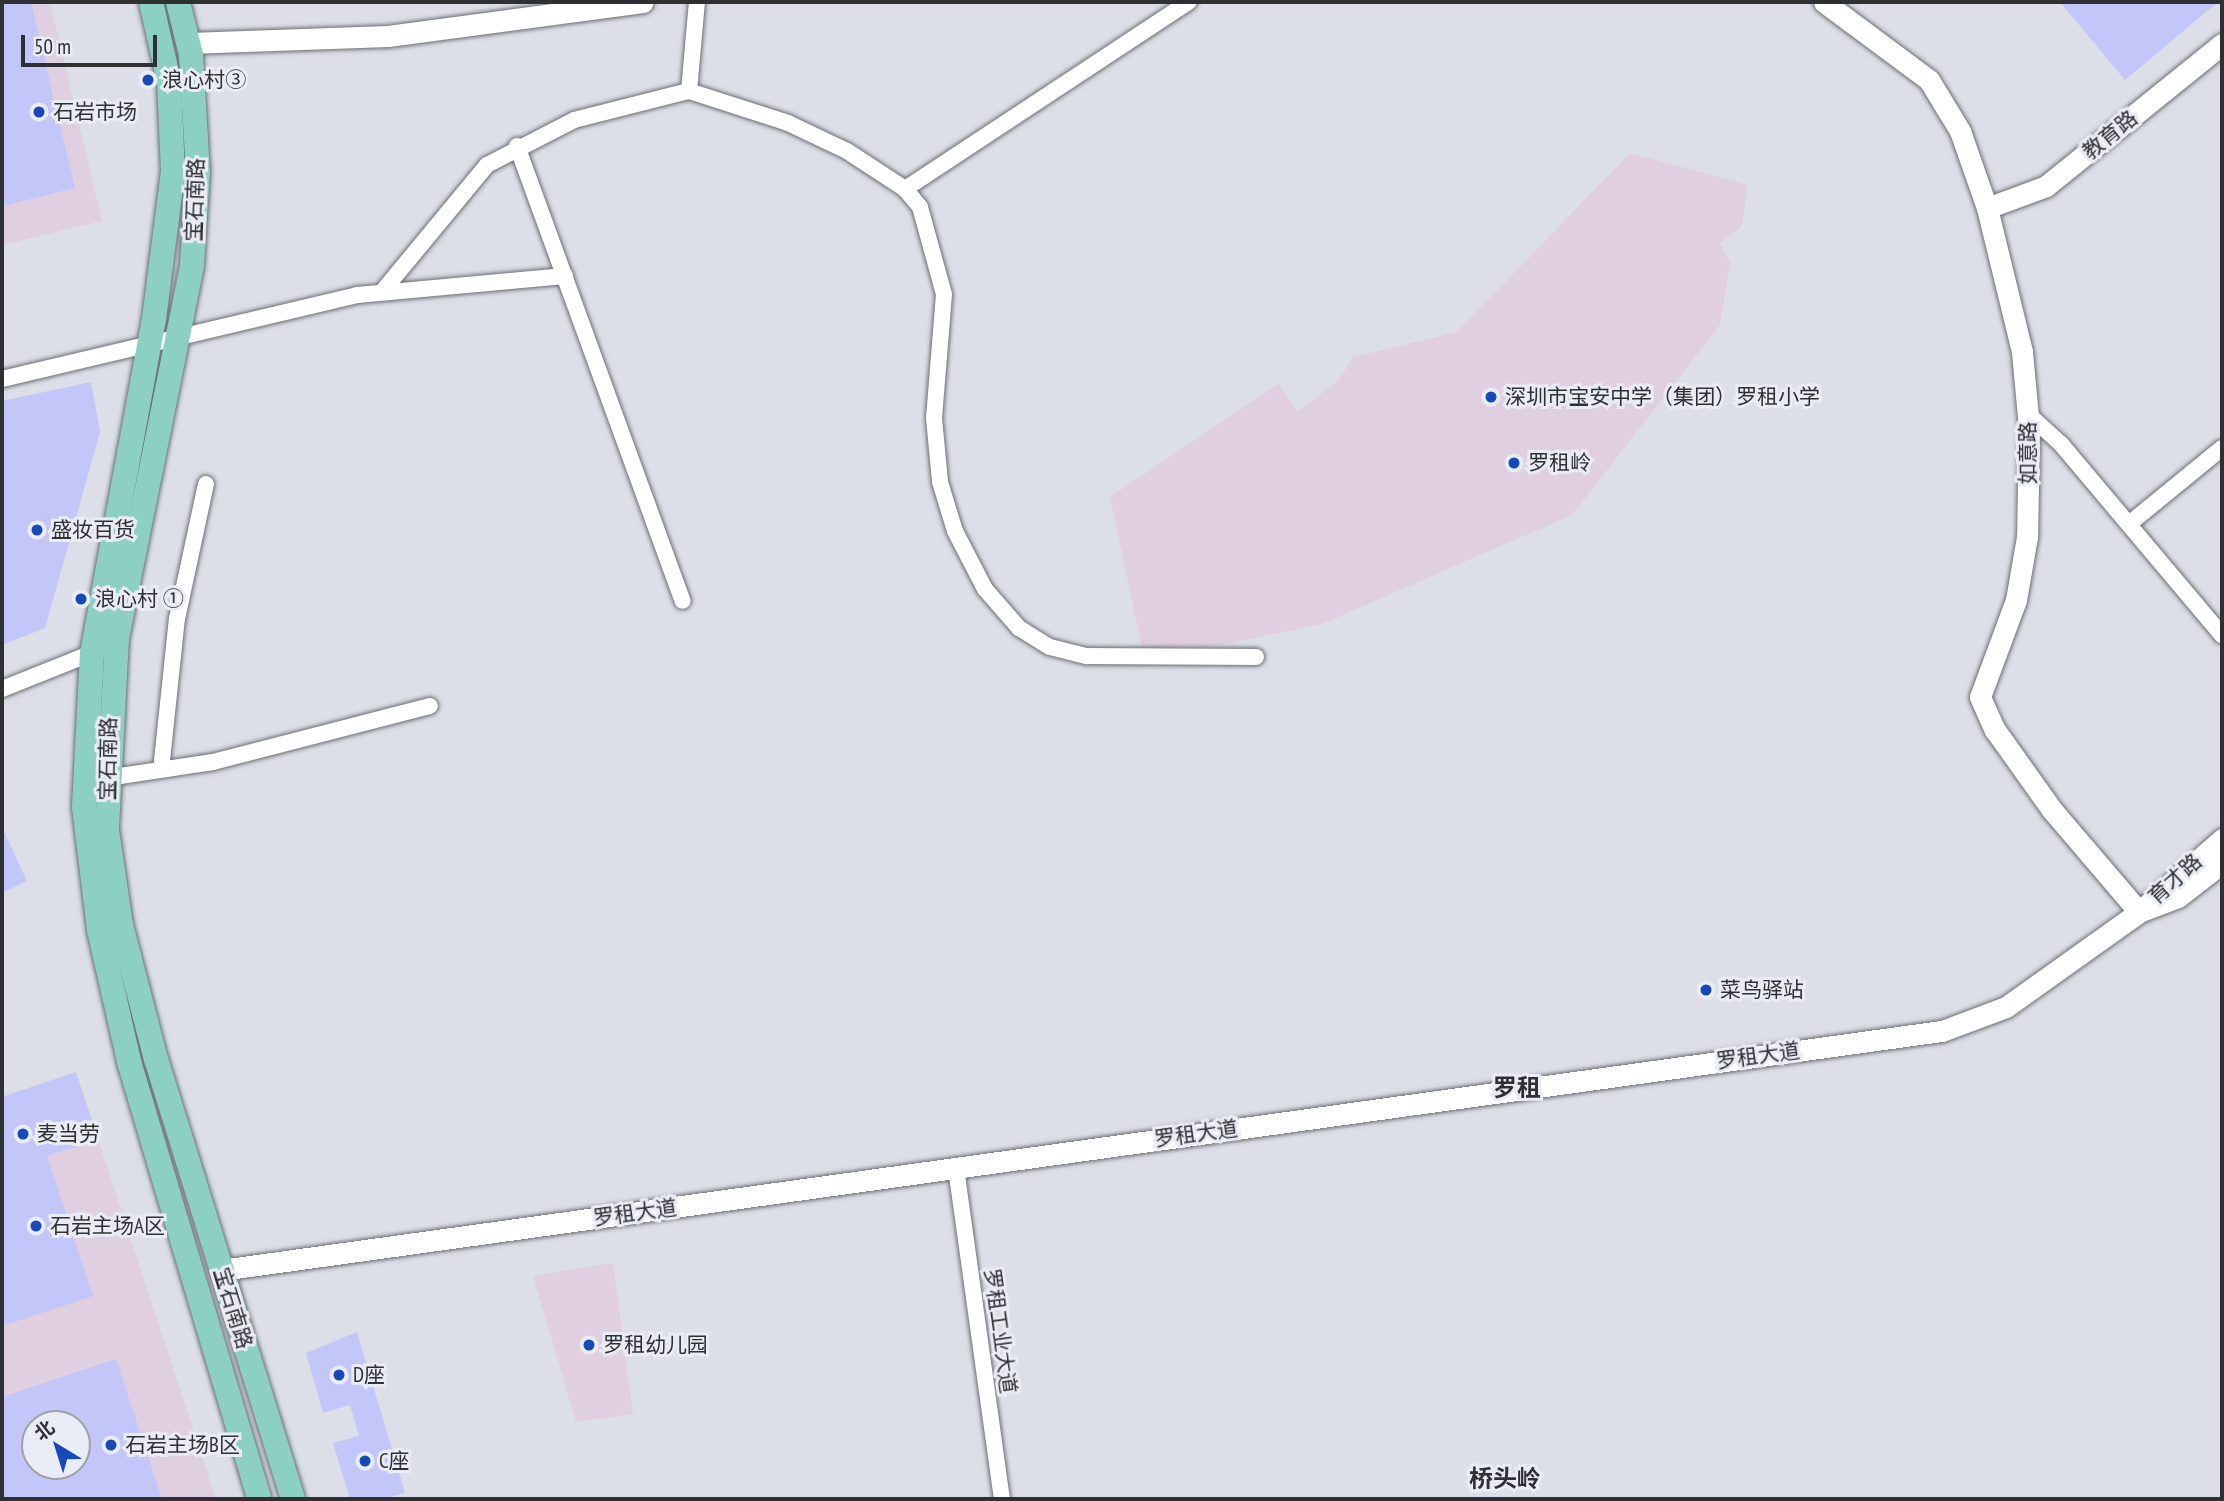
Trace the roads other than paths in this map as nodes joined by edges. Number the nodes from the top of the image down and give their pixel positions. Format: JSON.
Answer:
{"nodes":[{"id":1,"x":151,"y":2,"type":"edge"},
{"id":2,"x":178,"y":2,"type":"edge"},
{"id":3,"x":643,"y":2,"type":"edge"},
{"id":4,"x":697,"y":2,"type":"edge"},
{"id":5,"x":1189,"y":2,"type":"edge"},
{"id":6,"x":1824,"y":2,"type":"edge"},
{"id":7,"x":188,"y":43,"type":"junction"},
{"id":8,"x":2222,"y":44,"type":"edge"},
{"id":9,"x":689,"y":91,"type":"junction"},
{"id":10,"x":517,"y":146,"type":"junction"},
{"id":11,"x":905,"y":189,"type":"junction"},
{"id":12,"x":1987,"y":208,"type":"junction"},
{"id":13,"x":565,"y":276,"type":"junction"},
{"id":14,"x":382,"y":292,"type":"junction"},
{"id":15,"x":178,"y":339,"type":"junction"},
{"id":16,"x":149,"y":346,"type":"junction"},
{"id":17,"x":2,"y":379,"type":"edge"},
{"id":18,"x":2028,"y":414,"type":"junction"},
{"id":19,"x":2222,"y":449,"type":"edge"},
{"id":20,"x":206,"y":484,"type":"dead end"},
{"id":21,"x":2129,"y":524,"type":"junction"},
{"id":22,"x":683,"y":601,"type":"dead end"},
{"id":23,"x":2222,"y":635,"type":"edge"},
{"id":24,"x":92,"y":653,"type":"junction"},
{"id":25,"x":1256,"y":657,"type":"dead end"},
{"id":26,"x":2,"y":689,"type":"edge"},
{"id":27,"x":430,"y":706,"type":"dead end"},
{"id":28,"x":160,"y":770,"type":"junction"},
{"id":29,"x":107,"y":778,"type":"junction"},
{"id":30,"x":2222,"y":839,"type":"edge"},
{"id":31,"x":2222,"y":863,"type":"edge"},
{"id":32,"x":2139,"y":912,"type":"junction"},
{"id":33,"x":956,"y":1168,"type":"junction"},
{"id":34,"x":221,"y":1270,"type":"junction"},
{"id":35,"x":259,"y":1499,"type":"edge"},
{"id":36,"x":293,"y":1499,"type":"edge"},
{"id":37,"x":1002,"y":1499,"type":"edge"}],
"edges":[{"from":1,"to":16,"type":"main road","name":"宝石南路"},
{"from":2,"to":7,"type":"main road","name":"宝石南路"},
{"from":3,"to":7,"type":"street"},
{"from":4,"to":9,"type":"street"},
{"from":5,"to":11,"type":"street"},
{"from":6,"to":12,"type":"street","name":"如意路"},
{"from":7,"to":15,"type":"main road","name":"宝石南路"},
{"from":8,"to":12,"type":"street","name":"教育路"},
{"from":9,"to":10,"type":"street"},
{"from":9,"to":11,"type":"street"},
{"from":10,"to":13,"type":"street"},
{"from":10,"to":14,"type":"street"},
{"from":11,"to":25,"type":"street"},
{"from":12,"to":18,"type":"street","name":"如意路"},
{"from":13,"to":14,"type":"street"},
{"from":13,"to":22,"type":"street"},
{"from":14,"to":15,"type":"street"},
{"from":15,"to":16,"type":"street"},
{"from":15,"to":29,"type":"main road","name":"宝石南路"},
{"from":16,"to":17,"type":"street"},
{"from":16,"to":24,"type":"main road","name":"宝石南路"},
{"from":18,"to":21,"type":"street"},
{"from":18,"to":32,"type":"street","name":"如意路"},
{"from":19,"to":21,"type":"street"},
{"from":20,"to":28,"type":"street"},
{"from":21,"to":23,"type":"street"},
{"from":24,"to":26,"type":"street"},
{"from":24,"to":35,"type":"main road","name":"宝石南路"},
{"from":27,"to":28,"type":"street"},
{"from":28,"to":29,"type":"street"},
{"from":29,"to":34,"type":"main road","name":"宝石南路"},
{"from":30,"to":32,"type":"street","name":"育才路"},
{"from":31,"to":32,"type":"street","name":"育才路"},
{"from":32,"to":33,"type":"street","name":"罗租大道"},
{"from":33,"to":34,"type":"street","name":"罗租大道"},
{"from":33,"to":37,"type":"street","name":"罗租工业大道"},
{"from":34,"to":36,"type":"main road","name":"宝石南路"}]}
